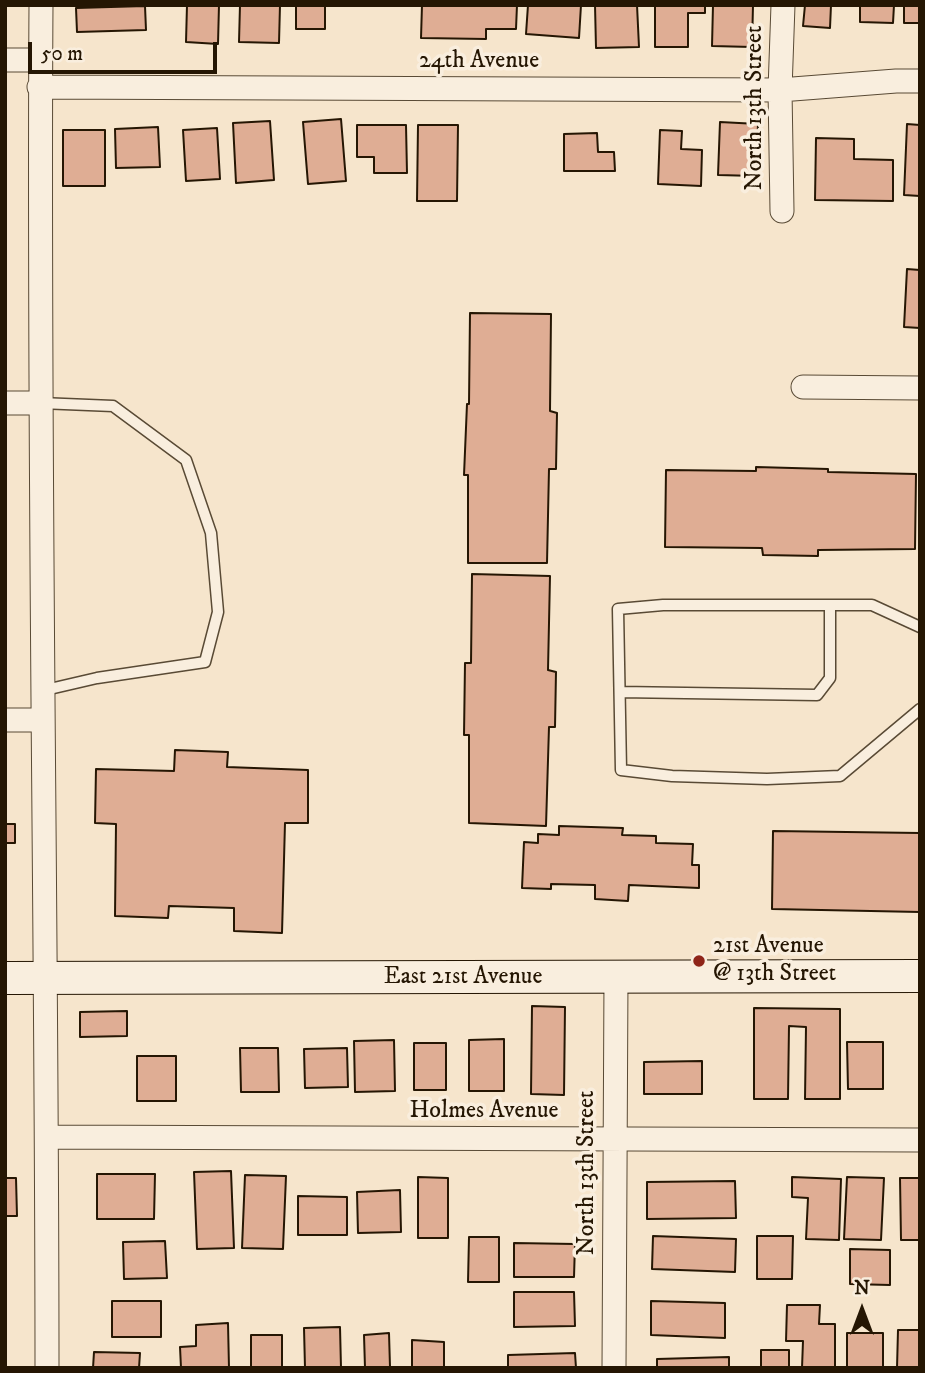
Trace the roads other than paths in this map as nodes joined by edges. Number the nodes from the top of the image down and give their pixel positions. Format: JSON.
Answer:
{"nodes":[{"id":1,"x":41,"y":5,"type":"edge"},
{"id":2,"x":783,"y":5,"type":"edge"},
{"id":3,"x":5,"y":60,"type":"edge"},
{"id":4,"x":40,"y":60,"type":"junction"},
{"id":5,"x":920,"y":81,"type":"edge"},
{"id":6,"x":39,"y":87,"type":"junction"},
{"id":7,"x":780,"y":90,"type":"junction"},
{"id":8,"x":782,"y":211,"type":"dead end"},
{"id":9,"x":803,"y":387,"type":"dead end"},
{"id":10,"x":920,"y":388,"type":"edge"},
{"id":11,"x":5,"y":403,"type":"edge"},
{"id":12,"x":40,"y":403,"type":"junction"},
{"id":13,"x":830,"y":605,"type":"junction"},
{"id":14,"x":920,"y":627,"type":"edge"},
{"id":15,"x":41,"y":691,"type":"junction"},
{"id":16,"x":620,"y":692,"type":"junction"},
{"id":17,"x":920,"y":709,"type":"edge"},
{"id":18,"x":5,"y":720,"type":"edge"},
{"id":19,"x":41,"y":720,"type":"junction"},
{"id":20,"x":920,"y":976,"type":"edge"},
{"id":21,"x":5,"y":978,"type":"edge"},
{"id":22,"x":44,"y":978,"type":"junction"},
{"id":23,"x":617,"y":978,"type":"junction"},
{"id":24,"x":47,"y":1137,"type":"junction"},
{"id":25,"x":614,"y":1139,"type":"junction"},
{"id":26,"x":920,"y":1140,"type":"edge"},
{"id":27,"x":47,"y":1368,"type":"edge"},
{"id":28,"x":614,"y":1368,"type":"edge"}],
"edges":[{"from":1,"to":4,"type":"street"},
{"from":2,"to":7,"type":"street","name":"North 13th Street"},
{"from":3,"to":4,"type":"street"},
{"from":4,"to":6,"type":"street"},
{"from":5,"to":7,"type":"street","name":"24th Avenue"},
{"from":6,"to":7,"type":"street","name":"24th Avenue"},
{"from":6,"to":12,"type":"street"},
{"from":7,"to":8,"type":"street","name":"North 13th Street"},
{"from":9,"to":10,"type":"street"},
{"from":11,"to":12,"type":"street"},
{"from":12,"to":15,"type":"street"},
{"from":12,"to":15,"type":"lane"},
{"from":13,"to":14,"type":"lane"},
{"from":13,"to":16,"type":"lane"},
{"from":13,"to":16,"type":"lane"},
{"from":15,"to":19,"type":"street"},
{"from":16,"to":17,"type":"lane"},
{"from":18,"to":19,"type":"street"},
{"from":19,"to":22,"type":"street"},
{"from":20,"to":23,"type":"street","name":"East 21st Avenue"},
{"from":21,"to":22,"type":"street","name":"East 21st Avenue"},
{"from":22,"to":23,"type":"street","name":"East 21st Avenue"},
{"from":22,"to":24,"type":"street"},
{"from":23,"to":25,"type":"street","name":"North 13th Street"},
{"from":24,"to":25,"type":"street","name":"Holmes Avenue"},
{"from":24,"to":27,"type":"street"},
{"from":25,"to":26,"type":"street","name":"Holmes Avenue"},
{"from":25,"to":28,"type":"street","name":"North 13th Street"}]}
